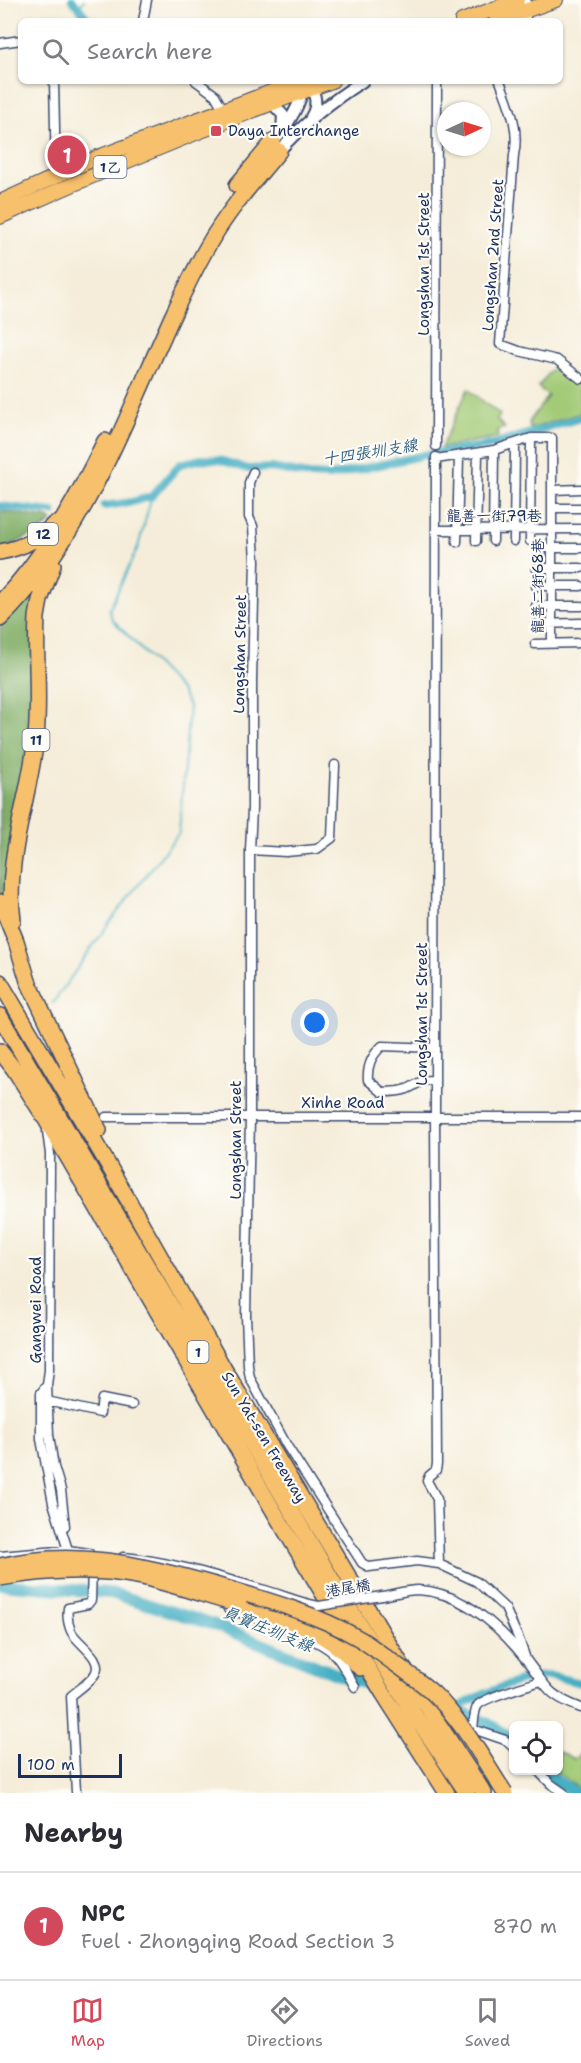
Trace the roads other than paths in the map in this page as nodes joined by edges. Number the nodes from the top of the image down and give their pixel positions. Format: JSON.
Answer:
{"nodes":[{"id":1,"x":147,"y":0,"type":"edge"},
{"id":2,"x":517,"y":0,"type":"edge"},
{"id":3,"x":556,"y":0,"type":"edge"},
{"id":4,"x":526,"y":10,"type":"edge"},
{"id":5,"x":143,"y":18,"type":"edge"},
{"id":6,"x":470,"y":18,"type":"edge"},
{"id":7,"x":504,"y":18,"type":"edge"},
{"id":8,"x":18,"y":40,"type":"edge"},
{"id":9,"x":0,"y":43,"type":"edge"},
{"id":10,"x":54,"y":84,"type":"edge"},
{"id":11,"x":200,"y":84,"type":"edge"},
{"id":12,"x":358,"y":84,"type":"edge"},
{"id":13,"x":437,"y":84,"type":"edge"},
{"id":14,"x":501,"y":84,"type":"edge"},
{"id":15,"x":305,"y":85,"type":"edge"},
{"id":16,"x":272,"y":103,"type":"junction"},
{"id":17,"x":223,"y":109,"type":"junction"},
{"id":18,"x":309,"y":120,"type":"junction"},
{"id":19,"x":278,"y":141,"type":"junction"},
{"id":20,"x":133,"y":151,"type":"junction"},
{"id":21,"x":56,"y":176,"type":"junction"},
{"id":22,"x":0,"y":202,"type":"edge"},
{"id":23,"x":0,"y":217,"type":"edge"},
{"id":24,"x":581,"y":379,"type":"edge"},
{"id":25,"x":531,"y":438,"type":"junction"},
{"id":26,"x":515,"y":444,"type":"junction"},
{"id":27,"x":436,"y":446,"type":"dead end"},
{"id":28,"x":494,"y":450,"type":"junction"},
{"id":29,"x":478,"y":453,"type":"junction"},
{"id":30,"x":459,"y":456,"type":"junction"},
{"id":31,"x":253,"y":472,"type":"dead end"},
{"id":32,"x":581,"y":489,"type":"edge"},
{"id":33,"x":552,"y":490,"type":"junction"},
{"id":34,"x":76,"y":499,"type":"junction"},
{"id":35,"x":552,"y":508,"type":"junction"},
{"id":36,"x":581,"y":508,"type":"edge"},
{"id":37,"x":493,"y":529,"type":"junction"},
{"id":38,"x":514,"y":529,"type":"junction"},
{"id":39,"x":530,"y":529,"type":"junction"},
{"id":40,"x":552,"y":529,"type":"junction"},
{"id":41,"x":581,"y":529,"type":"edge"},
{"id":42,"x":436,"y":530,"type":"junction"},
{"id":43,"x":457,"y":530,"type":"junction"},
{"id":44,"x":476,"y":530,"type":"junction"},
{"id":45,"x":63,"y":541,"type":"junction"},
{"id":46,"x":476,"y":541,"type":"dead end"},
{"id":47,"x":493,"y":541,"type":"dead end"},
{"id":48,"x":514,"y":541,"type":"dead end"},
{"id":49,"x":457,"y":542,"type":"dead end"},
{"id":50,"x":552,"y":548,"type":"junction"},
{"id":51,"x":581,"y":548,"type":"edge"},
{"id":52,"x":0,"y":552,"type":"edge"},
{"id":53,"x":0,"y":560,"type":"edge"},
{"id":54,"x":536,"y":568,"type":"dead end"},
{"id":55,"x":552,"y":568,"type":"junction"},
{"id":56,"x":581,"y":568,"type":"edge"},
{"id":57,"x":36,"y":569,"type":"junction"},
{"id":58,"x":536,"y":586,"type":"dead end"},
{"id":59,"x":552,"y":586,"type":"junction"},
{"id":60,"x":581,"y":586,"type":"edge"},
{"id":61,"x":0,"y":603,"type":"edge"},
{"id":62,"x":536,"y":606,"type":"dead end"},
{"id":63,"x":552,"y":606,"type":"junction"},
{"id":64,"x":581,"y":606,"type":"edge"},
{"id":65,"x":0,"y":619,"type":"edge"},
{"id":66,"x":581,"y":623,"type":"edge"},
{"id":67,"x":536,"y":624,"type":"dead end"},
{"id":68,"x":552,"y":624,"type":"junction"},
{"id":69,"x":552,"y":643,"type":"junction"},
{"id":70,"x":581,"y":643,"type":"edge"},
{"id":71,"x":535,"y":644,"type":"dead end"},
{"id":72,"x":335,"y":765,"type":"dead end"},
{"id":73,"x":250,"y":850,"type":"junction"},
{"id":74,"x":0,"y":902,"type":"edge"},
{"id":75,"x":16,"y":941,"type":"junction"},
{"id":76,"x":0,"y":982,"type":"edge"},
{"id":77,"x":0,"y":1016,"type":"edge"},
{"id":78,"x":435,"y":1048,"type":"junction"},
{"id":79,"x":0,"y":1051,"type":"edge"},
{"id":80,"x":0,"y":1060,"type":"edge"},
{"id":81,"x":435,"y":1080,"type":"junction"},
{"id":82,"x":435,"y":1116,"type":"junction"},
{"id":83,"x":106,"y":1117,"type":"dead end"},
{"id":84,"x":250,"y":1117,"type":"junction"},
{"id":85,"x":581,"y":1117,"type":"edge"},
{"id":86,"x":180,"y":1292,"type":"junction"},
{"id":87,"x":47,"y":1385,"type":"junction"},
{"id":88,"x":47,"y":1401,"type":"junction"},
{"id":89,"x":132,"y":1405,"type":"dead end"},
{"id":90,"x":68,"y":1550,"type":"junction"},
{"id":91,"x":91,"y":1553,"type":"junction"},
{"id":92,"x":0,"y":1556,"type":"edge"},
{"id":93,"x":125,"y":1557,"type":"junction"},
{"id":94,"x":439,"y":1564,"type":"junction"},
{"id":95,"x":0,"y":1566,"type":"edge"},
{"id":96,"x":0,"y":1578,"type":"edge"},
{"id":97,"x":341,"y":1655,"type":"junction"},
{"id":98,"x":526,"y":1659,"type":"junction"},
{"id":99,"x":539,"y":1678,"type":"junction"},
{"id":100,"x":355,"y":1687,"type":"dead end"},
{"id":101,"x":387,"y":1692,"type":"junction"},
{"id":102,"x":581,"y":1708,"type":"edge"},
{"id":103,"x":406,"y":1715,"type":"junction"},
{"id":104,"x":509,"y":1744,"type":"edge"},
{"id":105,"x":542,"y":1775,"type":"edge"},
{"id":106,"x":76,"y":1792,"type":"edge"},
{"id":107,"x":447,"y":1793,"type":"edge"},
{"id":108,"x":467,"y":1793,"type":"edge"},
{"id":109,"x":484,"y":1793,"type":"edge"},
{"id":110,"x":505,"y":1793,"type":"edge"},
{"id":111,"x":564,"y":1793,"type":"edge"}],
"edges":[{"from":1,"to":5,"type":"street"},
{"from":2,"to":6,"type":"main road"},
{"from":3,"to":4,"type":"main road"},
{"from":4,"to":7,"type":"main road"},
{"from":8,"to":9,"type":"street"},
{"from":10,"to":21,"type":"street"},
{"from":11,"to":17,"type":"street"},
{"from":12,"to":18,"type":"street"},
{"from":13,"to":27,"type":"street","name":"Longshan 1st Street"},
{"from":14,"to":24,"type":"street","name":"Longshan 2nd Street"},
{"from":15,"to":16,"type":"main road","number":"1乙"},
{"from":15,"to":17,"type":"main road","number":"1乙"},
{"from":15,"to":18,"type":"street"},
{"from":15,"to":19,"type":"street"},
{"from":16,"to":19,"type":"street"},
{"from":16,"to":20,"type":"main road","number":"1乙"},
{"from":17,"to":20,"type":"main road","number":"1乙"},
{"from":18,"to":19,"type":"street"},
{"from":19,"to":34,"type":"highway"},
{"from":19,"to":45,"type":"highway"},
{"from":20,"to":21,"type":"main road","number":"1乙"},
{"from":20,"to":23,"type":"main road","number":"1乙"},
{"from":21,"to":22,"type":"main road","number":"1乙"},
{"from":25,"to":26,"type":"street"},
{"from":25,"to":33,"type":"street","name":"龍善二街68巷"},
{"from":25,"to":39,"type":"street"},
{"from":26,"to":28,"type":"street"},
{"from":26,"to":38,"type":"street"},
{"from":28,"to":29,"type":"street"},
{"from":28,"to":37,"type":"street"},
{"from":29,"to":30,"type":"street"},
{"from":29,"to":44,"type":"street"},
{"from":30,"to":42,"type":"street","name":"Longshan 1st Street"},
{"from":30,"to":43,"type":"street"},
{"from":31,"to":73,"type":"street","name":"Longshan Street"},
{"from":32,"to":33,"type":"street"},
{"from":33,"to":35,"type":"street","name":"龍善二街68巷"},
{"from":34,"to":52,"type":"highway","number":"12"},
{"from":34,"to":57,"type":"highway"},
{"from":35,"to":36,"type":"street"},
{"from":35,"to":40,"type":"street","name":"龍善二街68巷"},
{"from":37,"to":38,"type":"street","name":"龍善一街79巷"},
{"from":37,"to":44,"type":"street","name":"龍善一街79巷"},
{"from":37,"to":47,"type":"street"},
{"from":38,"to":39,"type":"street","name":"龍善一街79巷"},
{"from":38,"to":48,"type":"street"},
{"from":39,"to":40,"type":"street","name":"龍善一街79巷"},
{"from":39,"to":50,"type":"street"},
{"from":40,"to":41,"type":"street","name":"龍善二街68巷"},
{"from":40,"to":50,"type":"street","name":"龍善二街68巷"},
{"from":42,"to":43,"type":"street","name":"龍善一街79巷"},
{"from":42,"to":78,"type":"street","name":"Longshan 1st Street"},
{"from":43,"to":44,"type":"street","name":"龍善一街79巷"},
{"from":43,"to":49,"type":"street"},
{"from":44,"to":46,"type":"street"},
{"from":45,"to":57,"type":"highway"},
{"from":45,"to":75,"type":"highway","number":"11"},
{"from":50,"to":51,"type":"street"},
{"from":50,"to":55,"type":"street","name":"龍善二街68巷"},
{"from":53,"to":57,"type":"highway"},
{"from":54,"to":55,"type":"street"},
{"from":55,"to":56,"type":"street"},
{"from":55,"to":59,"type":"street","name":"龍善二街68巷"},
{"from":57,"to":61,"type":"highway"},
{"from":57,"to":65,"type":"highway"},
{"from":58,"to":59,"type":"street"},
{"from":59,"to":60,"type":"street"},
{"from":59,"to":63,"type":"street","name":"龍善二街68巷"},
{"from":62,"to":63,"type":"street"},
{"from":63,"to":64,"type":"street"},
{"from":63,"to":68,"type":"street","name":"龍善二街68巷"},
{"from":66,"to":68,"type":"street"},
{"from":67,"to":68,"type":"street"},
{"from":68,"to":69,"type":"street","name":"龍善二街68巷"},
{"from":69,"to":70,"type":"street"},
{"from":69,"to":71,"type":"street"},
{"from":72,"to":73,"type":"street"},
{"from":73,"to":84,"type":"street","name":"Longshan Street"},
{"from":74,"to":75,"type":"highway"},
{"from":75,"to":86,"type":"highway"},
{"from":76,"to":86,"type":"highway","name":"Sun Yat-sen Freeway","number":"1"},
{"from":77,"to":101,"type":"highway","name":"Sun Yat-sen Freeway","number":"1"},
{"from":78,"to":81,"type":"street","name":"Longshan 1st Street"},
{"from":78,"to":81,"type":"street"},
{"from":79,"to":101,"type":"highway"},
{"from":80,"to":87,"type":"street","name":"Gangwei Road"},
{"from":81,"to":82,"type":"street","name":"Longshan 1st Street"},
{"from":82,"to":84,"type":"street","name":"Xinhe Road"},
{"from":82,"to":85,"type":"street","name":"Xinhe Road"},
{"from":82,"to":94,"type":"street","name":"Longshan 1st Street"},
{"from":83,"to":84,"type":"street","name":"Xinhe Road"},
{"from":84,"to":94,"type":"street","name":"Longshan Street"},
{"from":86,"to":109,"type":"highway","name":"Sun Yat-sen Freeway","number":"1"},
{"from":87,"to":88,"type":"street"},
{"from":87,"to":90,"type":"street","name":"Gangwei Road"},
{"from":88,"to":89,"type":"street"},
{"from":88,"to":90,"type":"street"},
{"from":90,"to":91,"type":"street"},
{"from":90,"to":92,"type":"street"},
{"from":91,"to":93,"type":"street"},
{"from":91,"to":106,"type":"street"},
{"from":93,"to":97,"type":"street"},
{"from":93,"to":98,"type":"street","name":"港尾橋","bridge":true},
{"from":94,"to":98,"type":"street","name":"Longshan Street"},
{"from":95,"to":110,"type":"highway","bridge":true},
{"from":96,"to":97,"type":"highway","bridge":true},
{"from":97,"to":100,"type":"street"},
{"from":97,"to":101,"type":"highway"},
{"from":98,"to":99,"type":"street"},
{"from":99,"to":102,"type":"street"},
{"from":99,"to":104,"type":"street"},
{"from":101,"to":103,"type":"highway","name":"Sun Yat-sen Freeway","number":"1"},
{"from":103,"to":107,"type":"highway"},
{"from":103,"to":108,"type":"highway","name":"Sun Yat-sen Freeway","number":"1"},
{"from":105,"to":111,"type":"street"}]}
